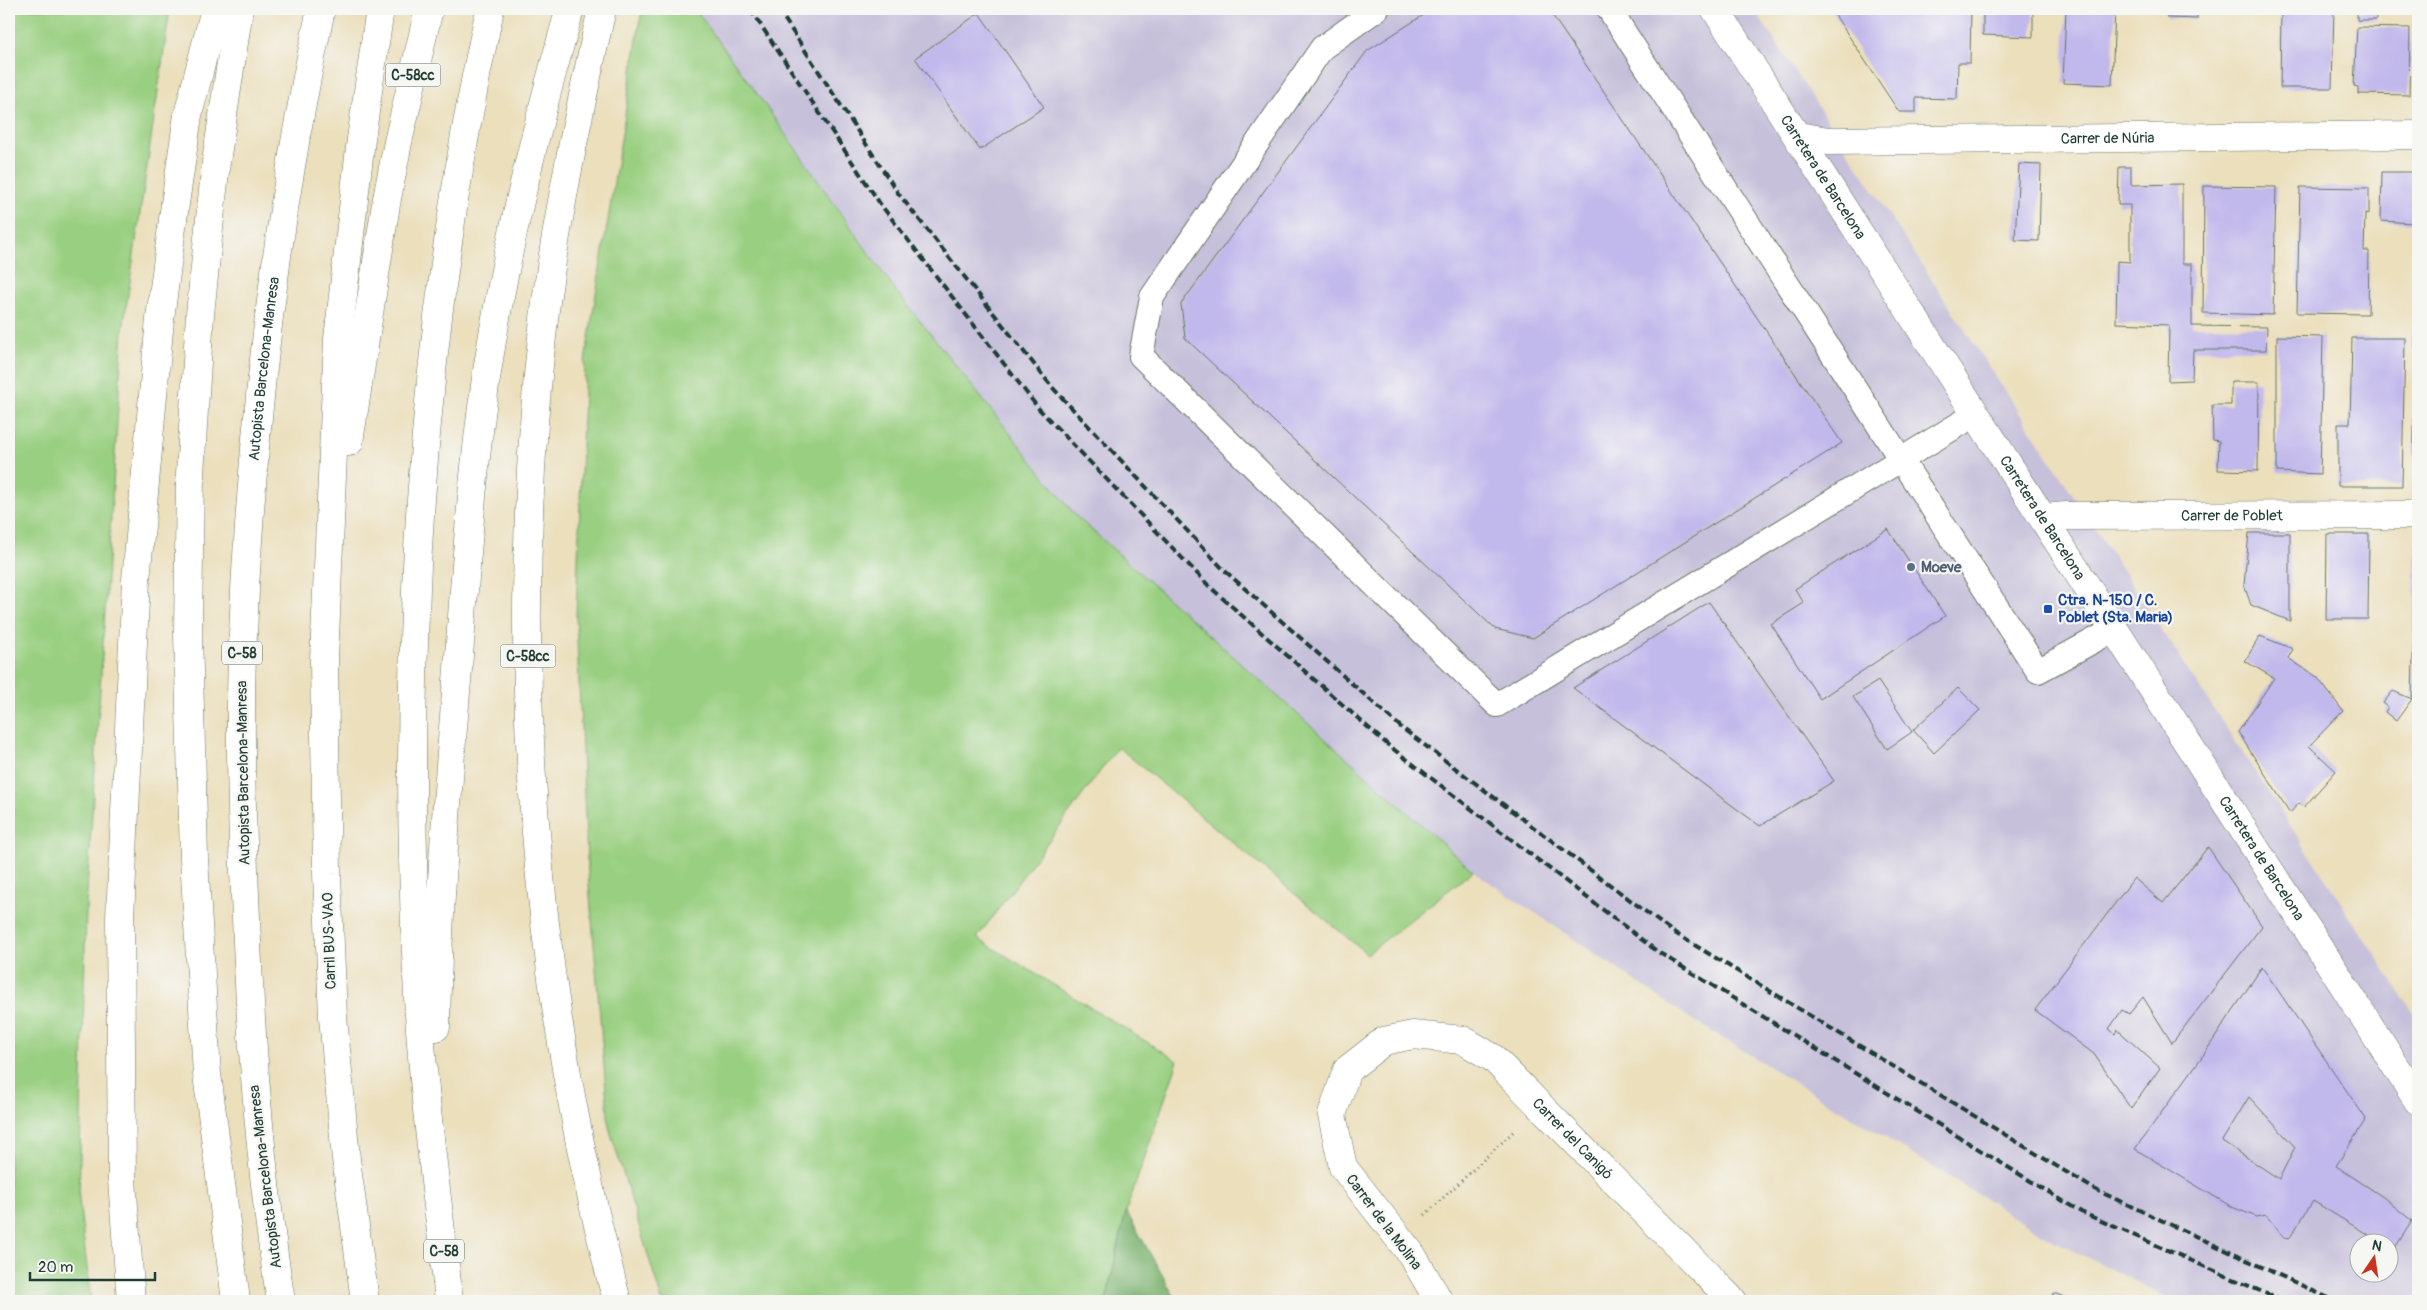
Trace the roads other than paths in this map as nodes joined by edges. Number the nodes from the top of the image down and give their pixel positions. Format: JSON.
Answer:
{"nodes":[{"id":1,"x":216,"y":9,"type":"edge"},
{"id":2,"x":239,"y":9,"type":"edge"},
{"id":3,"x":321,"y":9,"type":"edge"},
{"id":4,"x":380,"y":9,"type":"edge"},
{"id":5,"x":429,"y":9,"type":"edge"},
{"id":6,"x":490,"y":9,"type":"edge"},
{"id":7,"x":570,"y":9,"type":"edge"},
{"id":8,"x":602,"y":9,"type":"edge"},
{"id":9,"x":1377,"y":9,"type":"edge"},
{"id":10,"x":1609,"y":9,"type":"edge"},
{"id":11,"x":1715,"y":9,"type":"edge"},
{"id":12,"x":2418,"y":135,"type":"edge"},
{"id":13,"x":1798,"y":136,"type":"junction"},
{"id":14,"x":1976,"y":414,"type":"junction"},
{"id":15,"x":1902,"y":459,"type":"junction"},
{"id":16,"x":2418,"y":515,"type":"edge"},
{"id":17,"x":2044,"y":518,"type":"junction"},
{"id":18,"x":328,"y":579,"type":"junction"},
{"id":19,"x":2115,"y":629,"type":"junction"},
{"id":20,"x":1384,"y":1042,"type":"joint"},
{"id":21,"x":2418,"y":1101,"type":"edge"},
{"id":22,"x":438,"y":1201,"type":"junction"},
{"id":23,"x":364,"y":1294,"type":"edge"},
{"id":24,"x":130,"y":1301,"type":"edge"},
{"id":25,"x":236,"y":1301,"type":"edge"},
{"id":26,"x":281,"y":1301,"type":"edge"},
{"id":27,"x":449,"y":1301,"type":"edge"},
{"id":28,"x":617,"y":1301,"type":"edge"},
{"id":29,"x":1439,"y":1301,"type":"edge"},
{"id":30,"x":1733,"y":1301,"type":"edge"}],
"edges":[{"from":1,"to":24,"type":"main road"},
{"from":2,"to":25,"type":"main road"},
{"from":3,"to":26,"type":"main road","name":"Autopista Barcelona-Manresa","number":"C-58"},
{"from":4,"to":18,"type":"main road","number":"C-58cc"},
{"from":5,"to":18,"type":"main road","number":"C-58cc"},
{"from":6,"to":22,"type":"main road","number":"C-58"},
{"from":7,"to":22,"type":"main road"},
{"from":8,"to":28,"type":"main road","number":"C-58cc"},
{"from":9,"to":15,"type":"lane"},
{"from":10,"to":15,"type":"lane"},
{"from":11,"to":13,"type":"main road","name":"Carretera de Barcelona"},
{"from":12,"to":13,"type":"main road","name":"Carrer de Núria"},
{"from":13,"to":14,"type":"main road","name":"Carretera de Barcelona"},
{"from":14,"to":15,"type":"lane"},
{"from":14,"to":17,"type":"main road","name":"Carretera de Barcelona"},
{"from":15,"to":19,"type":"lane"},
{"from":16,"to":17,"type":"main road","name":"Carrer de Poblet"},
{"from":17,"to":19,"type":"main road","name":"Carretera de Barcelona"},
{"from":18,"to":23,"type":"main road","name":"Carril BUS-VAO","number":"C-58cc"},
{"from":19,"to":21,"type":"main road","name":"Carretera de Barcelona"},
{"from":20,"to":29,"type":"main road","name":"Carrer de la Molina"},
{"from":20,"to":30,"type":"main road","name":"Carrer del Canigó"},
{"from":22,"to":27,"type":"main road","number":"C-58"}]}
